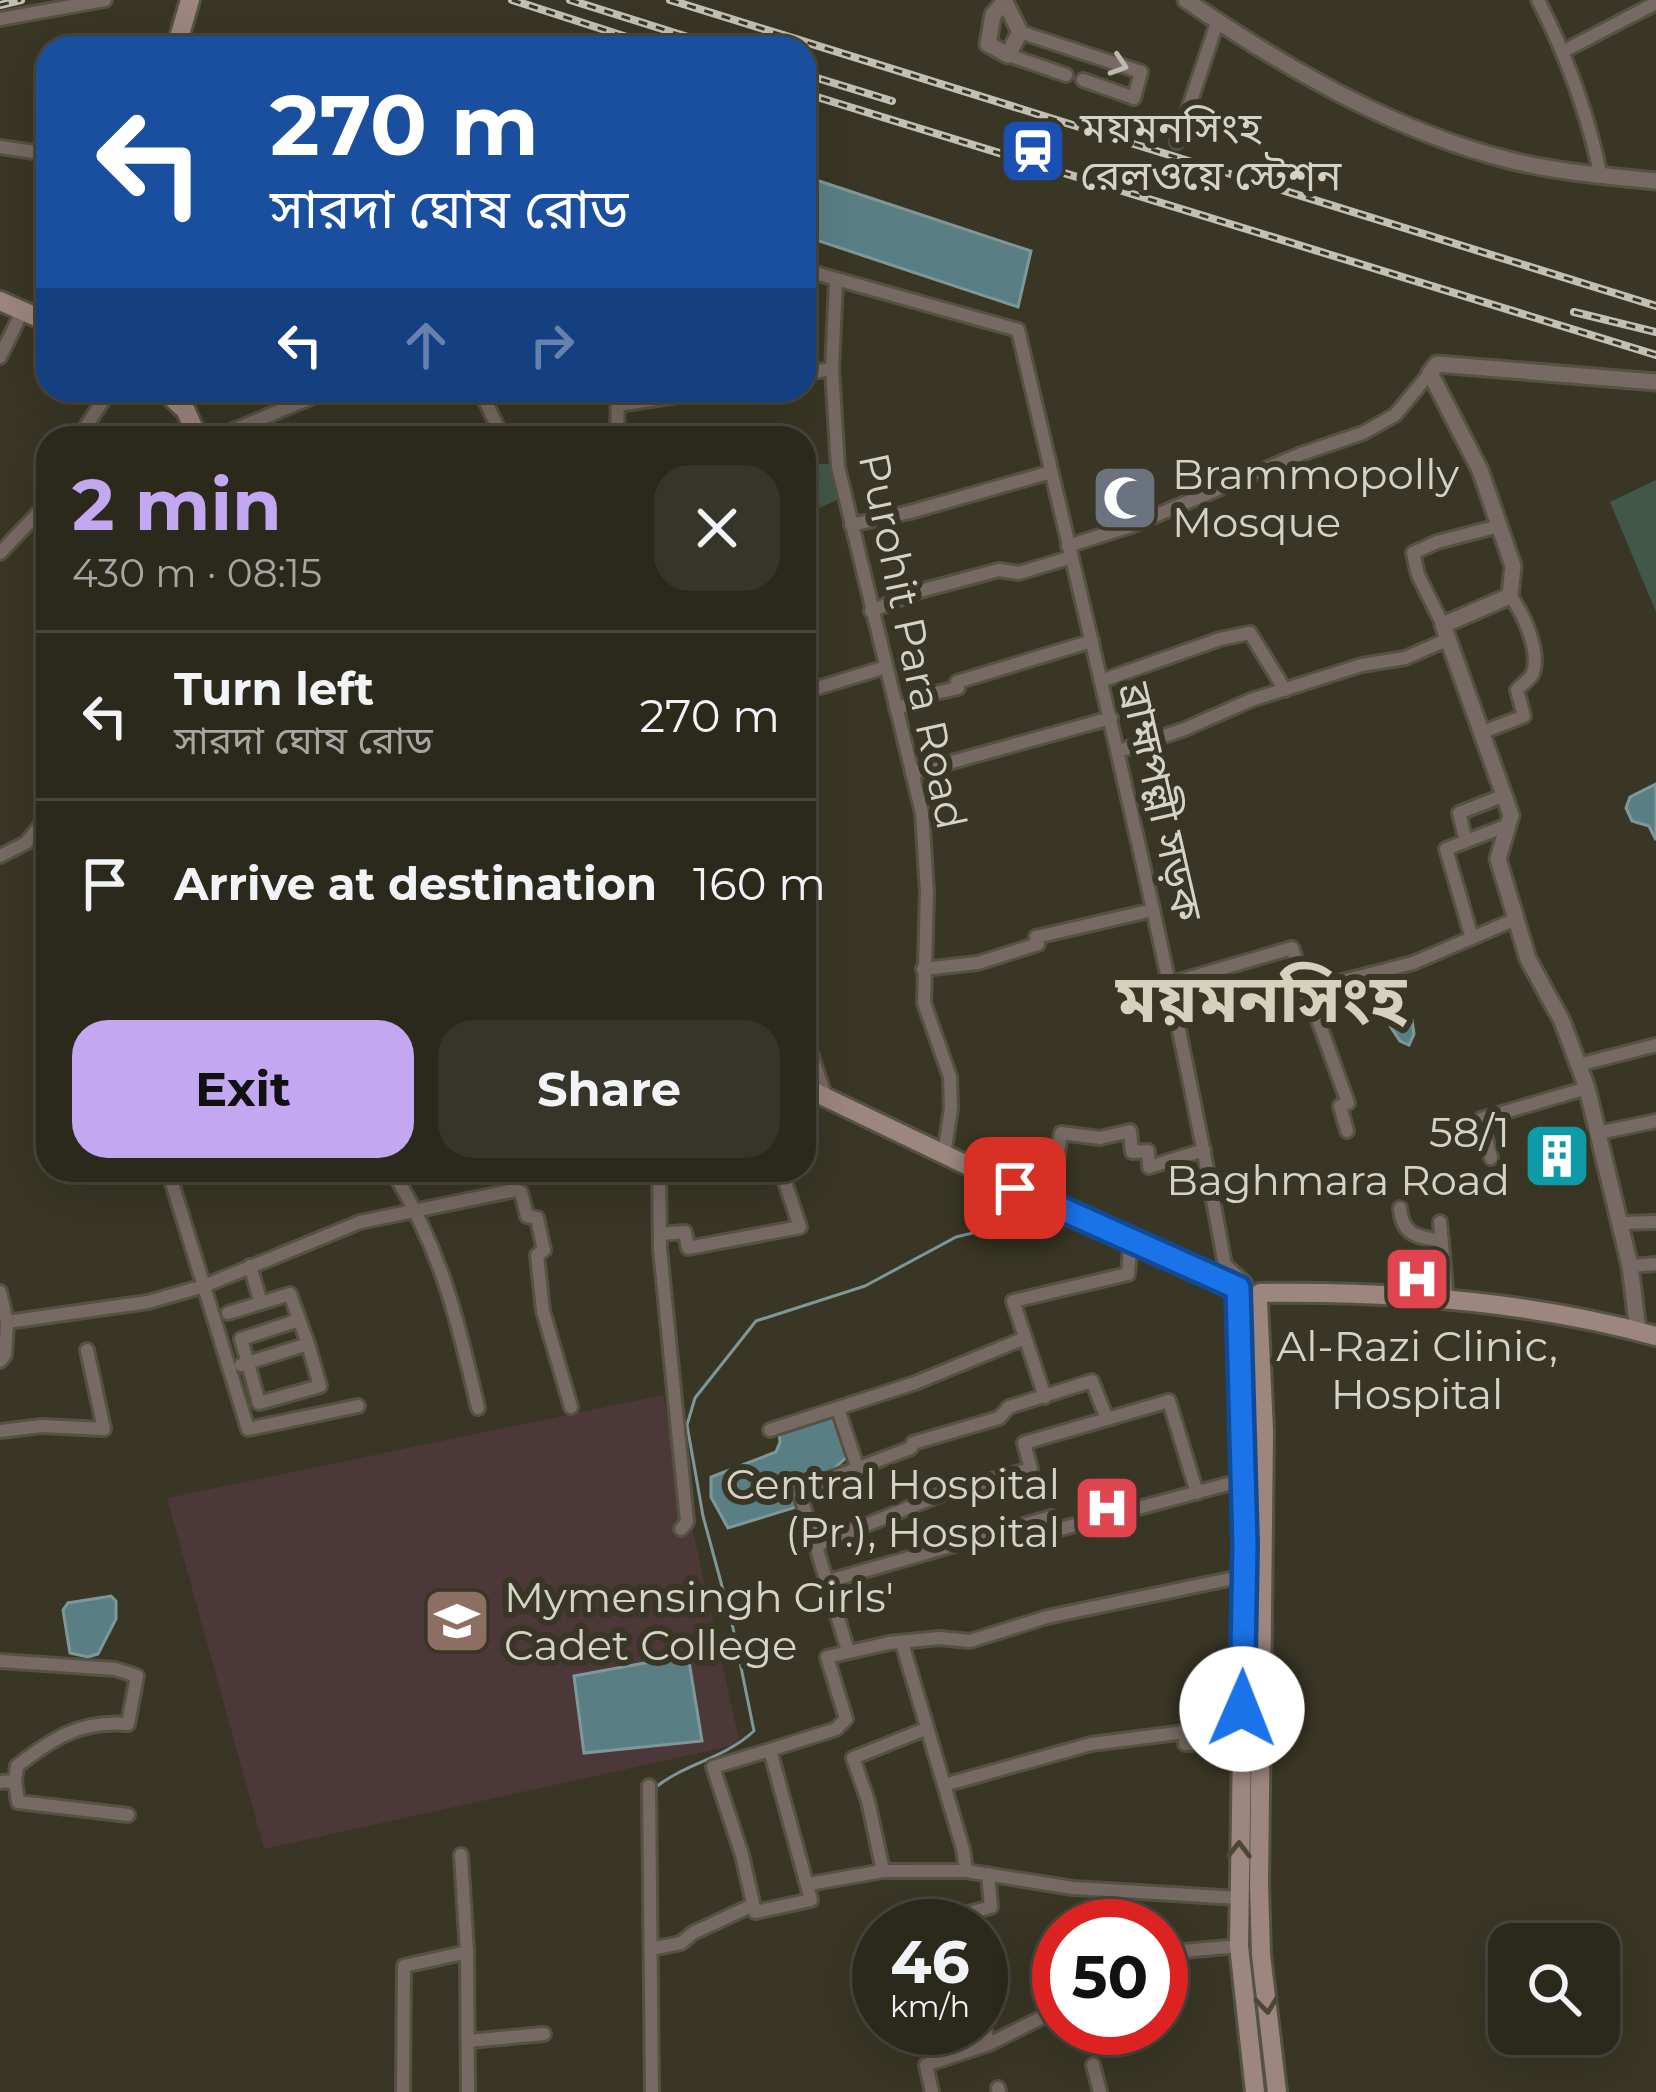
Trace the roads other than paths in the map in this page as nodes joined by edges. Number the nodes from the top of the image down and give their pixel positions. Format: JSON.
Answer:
{"nodes":[{"id":1,"x":105,"y":0,"type":"edge"},
{"id":2,"x":190,"y":0,"type":"edge"},
{"id":3,"x":1186,"y":0,"type":"edge"},
{"id":4,"x":1538,"y":0,"type":"edge"},
{"id":5,"x":1004,"y":1,"type":"edge"},
{"id":6,"x":1656,"y":3,"type":"edge"},
{"id":7,"x":0,"y":19,"type":"edge"},
{"id":8,"x":1218,"y":20,"type":"junction"},
{"id":9,"x":1020,"y":32,"type":"junction"},
{"id":10,"x":180,"y":36,"type":"edge"},
{"id":11,"x":1562,"y":52,"type":"junction"},
{"id":12,"x":1008,"y":55,"type":"junction"},
{"id":13,"x":1066,"y":74,"type":"dead end"},
{"id":14,"x":1083,"y":80,"type":"dead end"},
{"id":15,"x":1177,"y":142,"type":"dead end"},
{"id":16,"x":0,"y":148,"type":"edge"},
{"id":17,"x":36,"y":152,"type":"edge"},
{"id":18,"x":1600,"y":176,"type":"junction"},
{"id":19,"x":1656,"y":181,"type":"edge"},
{"id":20,"x":816,"y":274,"type":"edge"},
{"id":21,"x":836,"y":280,"type":"junction"},
{"id":22,"x":0,"y":301,"type":"edge"},
{"id":23,"x":23,"y":310,"type":"junction"},
{"id":24,"x":36,"y":316,"type":"edge"},
{"id":25,"x":0,"y":357,"type":"edge"},
{"id":26,"x":832,"y":369,"type":"junction"},
{"id":27,"x":816,"y":371,"type":"edge"},
{"id":28,"x":1430,"y":374,"type":"junction"},
{"id":29,"x":1656,"y":382,"type":"edge"},
{"id":30,"x":176,"y":402,"type":"edge"},
{"id":31,"x":186,"y":402,"type":"edge"},
{"id":32,"x":301,"y":402,"type":"edge"},
{"id":33,"x":186,"y":412,"type":"junction"},
{"id":34,"x":192,"y":426,"type":"edge"},
{"id":35,"x":243,"y":426,"type":"edge"},
{"id":36,"x":1051,"y":472,"type":"junction"},
{"id":37,"x":36,"y":516,"type":"edge"},
{"id":38,"x":850,"y":525,"type":"junction"},
{"id":39,"x":1499,"y":526,"type":"junction"},
{"id":40,"x":1070,"y":552,"type":"junction"},
{"id":41,"x":0,"y":554,"type":"edge"},
{"id":42,"x":1510,"y":596,"type":"junction"},
{"id":43,"x":871,"y":611,"type":"junction"},
{"id":44,"x":1446,"y":632,"type":"junction"},
{"id":45,"x":1092,"y":641,"type":"junction"},
{"id":46,"x":886,"y":667,"type":"junction"},
{"id":47,"x":1102,"y":681,"type":"junction"},
{"id":48,"x":816,"y":688,"type":"edge"},
{"id":49,"x":1285,"y":690,"type":"junction"},
{"id":50,"x":896,"y":708,"type":"junction"},
{"id":51,"x":1111,"y":718,"type":"junction"},
{"id":52,"x":1483,"y":732,"type":"junction"},
{"id":53,"x":1119,"y":751,"type":"junction"},
{"id":54,"x":912,"y":773,"type":"junction"},
{"id":55,"x":1505,"y":796,"type":"junction"},
{"id":56,"x":1508,"y":825,"type":"junction"},
{"id":57,"x":36,"y":830,"type":"edge"},
{"id":58,"x":1466,"y":841,"type":"junction"},
{"id":59,"x":0,"y":856,"type":"edge"},
{"id":60,"x":1153,"y":910,"type":"junction"},
{"id":61,"x":1516,"y":920,"type":"junction"},
{"id":62,"x":1472,"y":938,"type":"junction"},
{"id":63,"x":923,"y":969,"type":"junction"},
{"id":64,"x":1335,"y":983,"type":"dead end"},
{"id":65,"x":1169,"y":984,"type":"junction"},
{"id":66,"x":1656,"y":1045,"type":"edge"},
{"id":67,"x":1578,"y":1065,"type":"junction"},
{"id":68,"x":816,"y":1068,"type":"edge"},
{"id":69,"x":1587,"y":1088,"type":"junction"},
{"id":70,"x":816,"y":1093,"type":"edge"},
{"id":71,"x":826,"y":1098,"type":"junction"},
{"id":72,"x":1656,"y":1121,"type":"edge"},
{"id":73,"x":1347,"y":1131,"type":"dead end"},
{"id":74,"x":1598,"y":1133,"type":"junction"},
{"id":75,"x":1204,"y":1150,"type":"junction"},
{"id":76,"x":944,"y":1155,"type":"junction"},
{"id":77,"x":1491,"y":1158,"type":"dead end"},
{"id":78,"x":172,"y":1182,"type":"edge"},
{"id":79,"x":400,"y":1182,"type":"edge"},
{"id":80,"x":514,"y":1182,"type":"edge"},
{"id":81,"x":659,"y":1182,"type":"edge"},
{"id":82,"x":785,"y":1182,"type":"edge"},
{"id":83,"x":516,"y":1190,"type":"junction"},
{"id":84,"x":1050,"y":1205,"type":"junction"},
{"id":85,"x":1400,"y":1208,"type":"dead end"},
{"id":86,"x":417,"y":1210,"type":"junction"},
{"id":87,"x":1440,"y":1222,"type":"dead end"},
{"id":88,"x":1656,"y":1222,"type":"edge"},
{"id":89,"x":1620,"y":1223,"type":"junction"},
{"id":90,"x":660,"y":1234,"type":"junction"},
{"id":91,"x":1131,"y":1238,"type":"junction"},
{"id":92,"x":1442,"y":1241,"type":"junction"},
{"id":93,"x":1656,"y":1264,"type":"edge"},
{"id":94,"x":250,"y":1266,"type":"junction"},
{"id":95,"x":1630,"y":1266,"type":"junction"},
{"id":96,"x":204,"y":1286,"type":"junction"},
{"id":97,"x":0,"y":1292,"type":"edge"},
{"id":98,"x":1248,"y":1293,"type":"junction"},
{"id":99,"x":1448,"y":1300,"type":"junction"},
{"id":100,"x":261,"y":1303,"type":"junction"},
{"id":101,"x":228,"y":1313,"type":"dead end"},
{"id":102,"x":299,"y":1321,"type":"junction"},
{"id":103,"x":7,"y":1322,"type":"junction"},
{"id":104,"x":1647,"y":1333,"type":"edge"},
{"id":105,"x":1025,"y":1338,"type":"junction"},
{"id":106,"x":308,"y":1345,"type":"junction"},
{"id":107,"x":87,"y":1350,"type":"dead end"},
{"id":108,"x":0,"y":1361,"type":"edge"},
{"id":109,"x":248,"y":1364,"type":"junction"},
{"id":110,"x":229,"y":1368,"type":"junction"},
{"id":111,"x":1045,"y":1396,"type":"junction"},
{"id":112,"x":358,"y":1406,"type":"dead end"},
{"id":113,"x":571,"y":1407,"type":"dead end"},
{"id":114,"x":478,"y":1408,"type":"dead end"},
{"id":115,"x":838,"y":1409,"type":"junction"},
{"id":116,"x":1107,"y":1419,"type":"junction"},
{"id":117,"x":770,"y":1430,"type":"dead end"},
{"id":118,"x":0,"y":1431,"type":"edge"},
{"id":119,"x":857,"y":1466,"type":"junction"},
{"id":120,"x":1243,"y":1480,"type":"junction"},
{"id":121,"x":1197,"y":1493,"type":"junction"},
{"id":122,"x":681,"y":1529,"type":"dead end"},
{"id":123,"x":817,"y":1545,"type":"junction"},
{"id":124,"x":1244,"y":1576,"type":"junction"},
{"id":125,"x":829,"y":1581,"type":"junction"},
{"id":126,"x":902,"y":1643,"type":"junction"},
{"id":127,"x":848,"y":1651,"type":"junction"},
{"id":128,"x":0,"y":1661,"type":"edge"},
{"id":129,"x":923,"y":1730,"type":"dead end"},
{"id":130,"x":1241,"y":1742,"type":"junction"},
{"id":131,"x":770,"y":1750,"type":"junction"},
{"id":132,"x":8,"y":1782,"type":"edge"},
{"id":133,"x":944,"y":1785,"type":"junction"},
{"id":134,"x":649,"y":1786,"type":"dead end"},
{"id":135,"x":128,"y":1815,"type":"dead end"},
{"id":136,"x":461,"y":1855,"type":"dead end"},
{"id":137,"x":883,"y":1871,"type":"junction"},
{"id":138,"x":966,"y":1871,"type":"junction"},
{"id":139,"x":988,"y":1874,"type":"junction"},
{"id":140,"x":809,"y":1884,"type":"junction"},
{"id":141,"x":1238,"y":1898,"type":"junction"},
{"id":142,"x":991,"y":1899,"type":"edge"},
{"id":143,"x":753,"y":1905,"type":"junction"},
{"id":144,"x":1239,"y":1946,"type":"junction"},
{"id":145,"x":650,"y":1949,"type":"junction"},
{"id":146,"x":1188,"y":1951,"type":"edge"},
{"id":147,"x":466,"y":1952,"type":"junction"},
{"id":148,"x":544,"y":2034,"type":"dead end"},
{"id":149,"x":468,"y":2041,"type":"junction"},
{"id":150,"x":958,"y":2055,"type":"edge"},
{"id":151,"x":1093,"y":2065,"type":"dead end"},
{"id":152,"x":403,"y":2092,"type":"edge"},
{"id":153,"x":467,"y":2092,"type":"edge"},
{"id":154,"x":652,"y":2092,"type":"edge"},
{"id":155,"x":932,"y":2092,"type":"edge"},
{"id":156,"x":1100,"y":2092,"type":"edge"},
{"id":157,"x":1255,"y":2092,"type":"edge"},
{"id":158,"x":1276,"y":2092,"type":"edge"}],
"edges":[{"from":1,"to":7,"type":"street"},
{"from":2,"to":10,"type":"main road"},
{"from":3,"to":8,"type":"street"},
{"from":4,"to":11,"type":"street"},
{"from":5,"to":9,"type":"street"},
{"from":5,"to":12,"type":"street"},
{"from":6,"to":11,"type":"street"},
{"from":8,"to":15,"type":"street"},
{"from":8,"to":18,"type":"street"},
{"from":9,"to":12,"type":"street"},
{"from":9,"to":14,"type":"street","one_way":true},
{"from":11,"to":18,"type":"street"},
{"from":12,"to":13,"type":"street"},
{"from":16,"to":17,"type":"street"},
{"from":18,"to":19,"type":"street"},
{"from":20,"to":21,"type":"street"},
{"from":21,"to":26,"type":"street","name":"Purohit Para Road"},
{"from":21,"to":36,"type":"street","name":"ব্রাহ্মপল্লী সড়ক"},
{"from":22,"to":23,"type":"main road"},
{"from":23,"to":24,"type":"main road"},
{"from":23,"to":25,"type":"street"},
{"from":26,"to":27,"type":"street"},
{"from":26,"to":38,"type":"street","name":"Purohit Para Road"},
{"from":28,"to":29,"type":"street"},
{"from":28,"to":39,"type":"street"},
{"from":28,"to":40,"type":"street"},
{"from":30,"to":33,"type":"main road"},
{"from":31,"to":33,"type":"main road"},
{"from":32,"to":35,"type":"street"},
{"from":33,"to":34,"type":"main road"},
{"from":36,"to":38,"type":"street"},
{"from":36,"to":40,"type":"street","name":"ব্রাহ্মপল্লী সড়ক"},
{"from":37,"to":41,"type":"street"},
{"from":38,"to":43,"type":"street","name":"Purohit Para Road"},
{"from":39,"to":42,"type":"street"},
{"from":39,"to":44,"type":"street"},
{"from":40,"to":43,"type":"street"},
{"from":40,"to":45,"type":"street","name":"ব্রাহ্মপল্লী সড়ক"},
{"from":42,"to":44,"type":"street"},
{"from":42,"to":52,"type":"street"},
{"from":43,"to":46,"type":"street","name":"Purohit Para Road"},
{"from":44,"to":49,"type":"street"},
{"from":44,"to":52,"type":"street"},
{"from":45,"to":47,"type":"street","name":"ব্রাহ্মপল্লী সড়ক"},
{"from":45,"to":50,"type":"street"},
{"from":46,"to":48,"type":"street"},
{"from":46,"to":50,"type":"street","name":"Purohit Para Road"},
{"from":47,"to":49,"type":"street"},
{"from":47,"to":51,"type":"street","name":"ব্রাহ্মপল্লী সড়ক"},
{"from":49,"to":53,"type":"street"},
{"from":50,"to":54,"type":"street","name":"Purohit Para Road"},
{"from":51,"to":53,"type":"street","name":"ব্রাহ্মপল্লী সড়ক"},
{"from":51,"to":54,"type":"street"},
{"from":52,"to":55,"type":"street"},
{"from":53,"to":60,"type":"street","name":"ব্রাহ্মপল্লী সড়ক"},
{"from":54,"to":63,"type":"street","name":"Purohit Para Road"},
{"from":55,"to":56,"type":"street"},
{"from":55,"to":58,"type":"street"},
{"from":56,"to":58,"type":"street"},
{"from":56,"to":61,"type":"street"},
{"from":57,"to":59,"type":"street"},
{"from":58,"to":62,"type":"street"},
{"from":60,"to":63,"type":"street"},
{"from":60,"to":65,"type":"street","name":"ব্রাহ্মপল্লী সড়ক"},
{"from":61,"to":62,"type":"street"},
{"from":61,"to":67,"type":"street"},
{"from":62,"to":64,"type":"street"},
{"from":63,"to":76,"type":"street","name":"Purohit Para Road"},
{"from":65,"to":73,"type":"street"},
{"from":65,"to":75,"type":"street","name":"ব্রাহ্মপল্লী সড়ক"},
{"from":66,"to":67,"type":"street"},
{"from":67,"to":69,"type":"street"},
{"from":68,"to":71,"type":"street"},
{"from":69,"to":74,"type":"street"},
{"from":69,"to":77,"type":"street"},
{"from":70,"to":71,"type":"main road"},
{"from":71,"to":76,"type":"main road"},
{"from":72,"to":74,"type":"street"},
{"from":74,"to":89,"type":"street"},
{"from":75,"to":84,"type":"street"},
{"from":75,"to":98,"type":"street","name":"ব্রাহ্মপল্লী সড়ক"},
{"from":76,"to":84,"type":"main road"},
{"from":78,"to":96,"type":"street"},
{"from":79,"to":86,"type":"street"},
{"from":80,"to":83,"type":"street"},
{"from":81,"to":90,"type":"street"},
{"from":82,"to":90,"type":"street"},
{"from":83,"to":86,"type":"street"},
{"from":83,"to":113,"type":"street"},
{"from":84,"to":91,"type":"main road"},
{"from":85,"to":92,"type":"street"},
{"from":86,"to":94,"type":"street"},
{"from":86,"to":114,"type":"street"},
{"from":87,"to":92,"type":"street"},
{"from":88,"to":89,"type":"street"},
{"from":89,"to":95,"type":"street"},
{"from":90,"to":122,"type":"street"},
{"from":91,"to":98,"type":"main road"},
{"from":91,"to":105,"type":"street"},
{"from":92,"to":99,"type":"street"},
{"from":93,"to":95,"type":"street"},
{"from":94,"to":96,"type":"street"},
{"from":94,"to":100,"type":"street"},
{"from":95,"to":104,"type":"street"},
{"from":96,"to":103,"type":"street"},
{"from":96,"to":110,"type":"street"},
{"from":97,"to":103,"type":"street"},
{"from":98,"to":99,"type":"main road"},
{"from":98,"to":120,"type":"main road"},
{"from":98,"to":158,"type":"main road","one_way":true},
{"from":99,"to":104,"type":"main road"},
{"from":100,"to":101,"type":"street"},
{"from":100,"to":102,"type":"street"},
{"from":102,"to":106,"type":"street"},
{"from":102,"to":109,"type":"street"},
{"from":103,"to":108,"type":"street"},
{"from":105,"to":111,"type":"street"},
{"from":105,"to":115,"type":"street"},
{"from":106,"to":109,"type":"street"},
{"from":106,"to":109,"type":"street"},
{"from":107,"to":118,"type":"street"},
{"from":109,"to":110,"type":"street"},
{"from":110,"to":112,"type":"street"},
{"from":111,"to":116,"type":"street"},
{"from":111,"to":119,"type":"street"},
{"from":115,"to":117,"type":"street"},
{"from":115,"to":119,"type":"street"},
{"from":116,"to":121,"type":"street"},
{"from":116,"to":123,"type":"street"},
{"from":119,"to":123,"type":"street"},
{"from":120,"to":121,"type":"street"},
{"from":120,"to":124,"type":"main road"},
{"from":121,"to":125,"type":"street"},
{"from":123,"to":125,"type":"street"},
{"from":124,"to":126,"type":"street"},
{"from":124,"to":130,"type":"main road"},
{"from":125,"to":127,"type":"street"},
{"from":126,"to":127,"type":"street"},
{"from":126,"to":133,"type":"street"},
{"from":127,"to":131,"type":"street"},
{"from":128,"to":132,"type":"street"},
{"from":129,"to":137,"type":"street"},
{"from":130,"to":133,"type":"street"},
{"from":141,"to":130,"type":"main road","one_way":true},
{"from":131,"to":140,"type":"street"},
{"from":131,"to":143,"type":"street"},
{"from":132,"to":135,"type":"street"},
{"from":133,"to":138,"type":"street"},
{"from":134,"to":145,"type":"street"},
{"from":136,"to":147,"type":"street"},
{"from":137,"to":138,"type":"street"},
{"from":137,"to":140,"type":"street"},
{"from":138,"to":139,"type":"street"},
{"from":139,"to":141,"type":"street"},
{"from":139,"to":142,"type":"street"},
{"from":140,"to":143,"type":"street"},
{"from":141,"to":144,"type":"main road"},
{"from":143,"to":145,"type":"street"},
{"from":144,"to":146,"type":"street"},
{"from":144,"to":157,"type":"main road"},
{"from":145,"to":154,"type":"street"},
{"from":147,"to":149,"type":"street"},
{"from":147,"to":152,"type":"street"},
{"from":148,"to":149,"type":"street"},
{"from":149,"to":153,"type":"street"},
{"from":150,"to":155,"type":"street"},
{"from":151,"to":156,"type":"street"}]}
